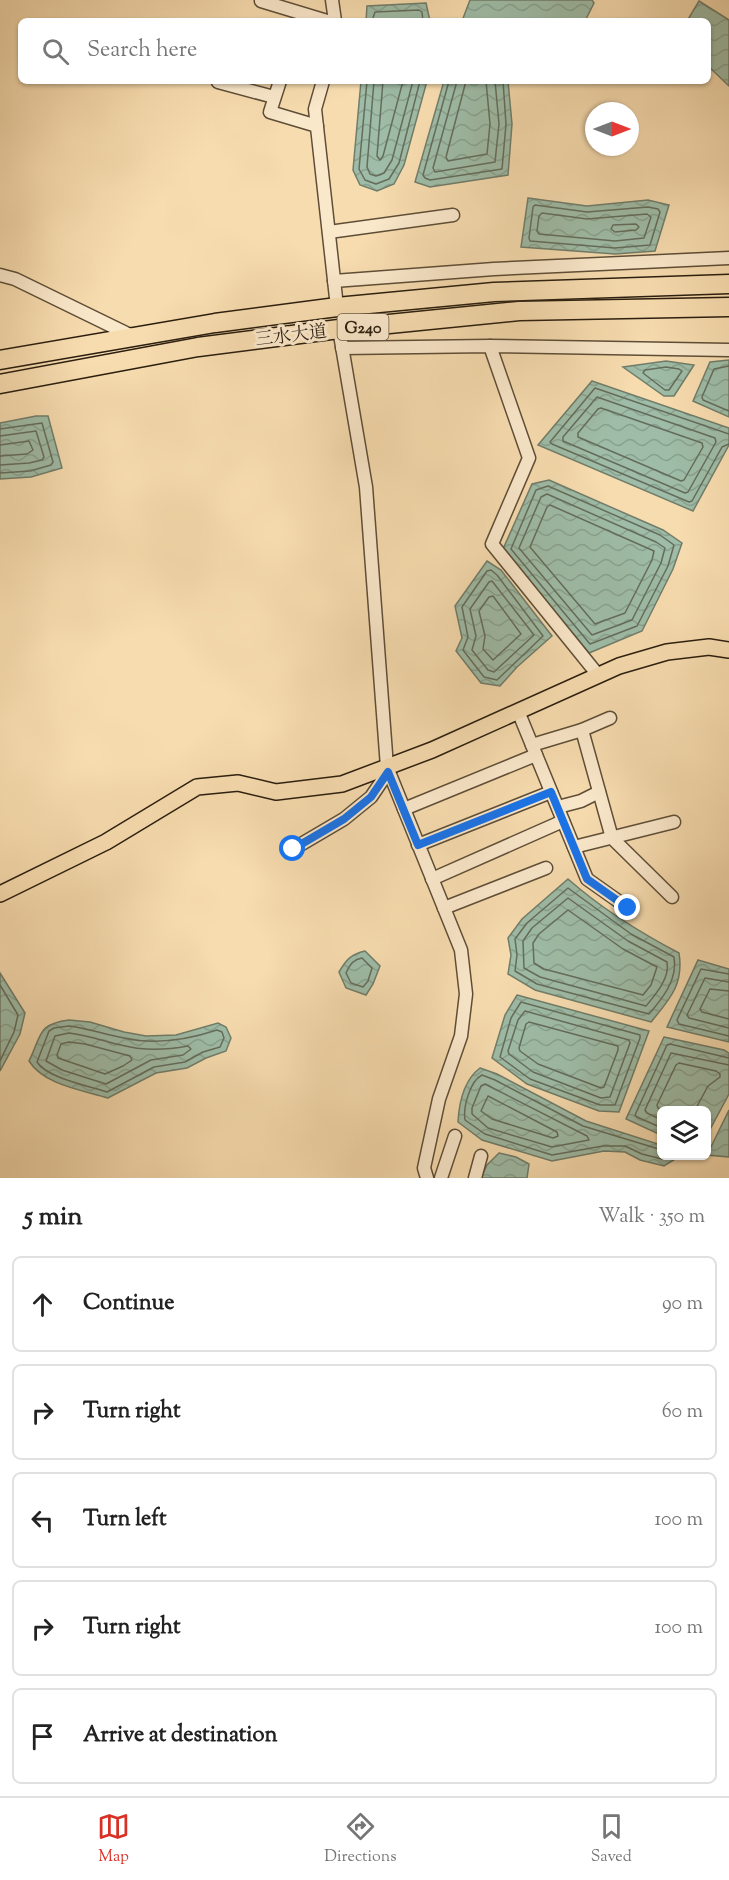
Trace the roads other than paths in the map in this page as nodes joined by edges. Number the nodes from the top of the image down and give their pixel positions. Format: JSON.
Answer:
{"nodes":[{"id":1,"x":332,"y":0,"type":"edge"},
{"id":2,"x":261,"y":1,"type":"edge"},
{"id":3,"x":301,"y":17,"type":"edge"},
{"id":4,"x":335,"y":18,"type":"edge"},
{"id":5,"x":225,"y":84,"type":"edge"},
{"id":6,"x":279,"y":84,"type":"edge"},
{"id":7,"x":322,"y":84,"type":"edge"},
{"id":8,"x":274,"y":98,"type":"junction"},
{"id":9,"x":317,"y":126,"type":"junction"},
{"id":10,"x":453,"y":215,"type":"dead end"},
{"id":11,"x":329,"y":232,"type":"junction"},
{"id":12,"x":729,"y":258,"type":"edge"},
{"id":13,"x":0,"y":275,"type":"edge"},
{"id":14,"x":334,"y":281,"type":"junction"},
{"id":15,"x":729,"y":284,"type":"edge"},
{"id":16,"x":337,"y":307,"type":"junction"},
{"id":17,"x":729,"y":307,"type":"edge"},
{"id":18,"x":339,"y":329,"type":"junction"},
{"id":19,"x":132,"y":336,"type":"junction"},
{"id":20,"x":490,"y":346,"type":"junction"},
{"id":21,"x":342,"y":348,"type":"junction"},
{"id":22,"x":729,"y":350,"type":"edge"},
{"id":23,"x":0,"y":360,"type":"edge"},
{"id":24,"x":0,"y":384,"type":"edge"},
{"id":25,"x":729,"y":650,"type":"edge"},
{"id":26,"x":598,"y":675,"type":"junction"},
{"id":27,"x":518,"y":711,"type":"junction"},
{"id":28,"x":610,"y":718,"type":"dead end"},
{"id":29,"x":582,"y":730,"type":"junction"},
{"id":30,"x":534,"y":750,"type":"junction"},
{"id":31,"x":387,"y":769,"type":"junction"},
{"id":32,"x":551,"y":792,"type":"junction"},
{"id":33,"x":599,"y":792,"type":"junction"},
{"id":34,"x":558,"y":807,"type":"junction"},
{"id":35,"x":404,"y":809,"type":"junction"},
{"id":36,"x":563,"y":821,"type":"junction"},
{"id":37,"x":674,"y":822,"type":"dead end"},
{"id":38,"x":612,"y":838,"type":"junction"},
{"id":39,"x":418,"y":845,"type":"junction"},
{"id":40,"x":574,"y":847,"type":"junction"},
{"id":41,"x":293,"y":849,"type":"dead end"},
{"id":42,"x":546,"y":868,"type":"dead end"},
{"id":43,"x":432,"y":879,"type":"junction"},
{"id":44,"x":0,"y":894,"type":"edge"},
{"id":45,"x":672,"y":897,"type":"dead end"},
{"id":46,"x":444,"y":908,"type":"junction"},
{"id":47,"x":628,"y":908,"type":"dead end"},
{"id":48,"x":455,"y":1136,"type":"dead end"},
{"id":49,"x":481,"y":1156,"type":"dead end"},
{"id":50,"x":427,"y":1178,"type":"edge"},
{"id":51,"x":441,"y":1178,"type":"edge"},
{"id":52,"x":475,"y":1178,"type":"edge"}],
"edges":[{"from":1,"to":4,"type":"street"},
{"from":2,"to":3,"type":"street"},
{"from":5,"to":8,"type":"street"},
{"from":6,"to":8,"type":"street"},
{"from":7,"to":9,"type":"street"},
{"from":8,"to":9,"type":"street"},
{"from":9,"to":11,"type":"street"},
{"from":10,"to":11,"type":"street"},
{"from":11,"to":14,"type":"street"},
{"from":12,"to":14,"type":"street"},
{"from":13,"to":19,"type":"street"},
{"from":14,"to":16,"type":"street"},
{"from":15,"to":16,"type":"highway","name":"三水大道","number":"G240"},
{"from":16,"to":19,"type":"highway","name":"三水大道","number":"G240"},
{"from":17,"to":18,"type":"highway","name":"三水大道","number":"G240"},
{"from":18,"to":21,"type":"street"},
{"from":18,"to":24,"type":"highway","name":"三水大道","number":"G240"},
{"from":19,"to":23,"type":"highway","name":"三水大道","number":"G240"},
{"from":20,"to":21,"type":"street"},
{"from":20,"to":22,"type":"street"},
{"from":20,"to":26,"type":"street"},
{"from":21,"to":31,"type":"street"},
{"from":25,"to":26,"type":"main road"},
{"from":26,"to":27,"type":"main road"},
{"from":27,"to":30,"type":"street"},
{"from":27,"to":31,"type":"main road"},
{"from":28,"to":29,"type":"street"},
{"from":29,"to":30,"type":"street"},
{"from":29,"to":33,"type":"street"},
{"from":30,"to":32,"type":"street"},
{"from":30,"to":35,"type":"street"},
{"from":31,"to":35,"type":"street"},
{"from":31,"to":41,"type":"street"},
{"from":31,"to":44,"type":"main road"},
{"from":32,"to":34,"type":"street"},
{"from":32,"to":39,"type":"street"},
{"from":33,"to":34,"type":"street"},
{"from":33,"to":38,"type":"street"},
{"from":34,"to":36,"type":"street"},
{"from":35,"to":39,"type":"street"},
{"from":36,"to":40,"type":"street"},
{"from":36,"to":43,"type":"street"},
{"from":37,"to":38,"type":"street"},
{"from":38,"to":40,"type":"street"},
{"from":38,"to":45,"type":"street"},
{"from":39,"to":43,"type":"street"},
{"from":40,"to":47,"type":"street"},
{"from":42,"to":46,"type":"street"},
{"from":43,"to":46,"type":"street"},
{"from":46,"to":50,"type":"street"},
{"from":48,"to":51,"type":"street"},
{"from":49,"to":52,"type":"street"}]}
